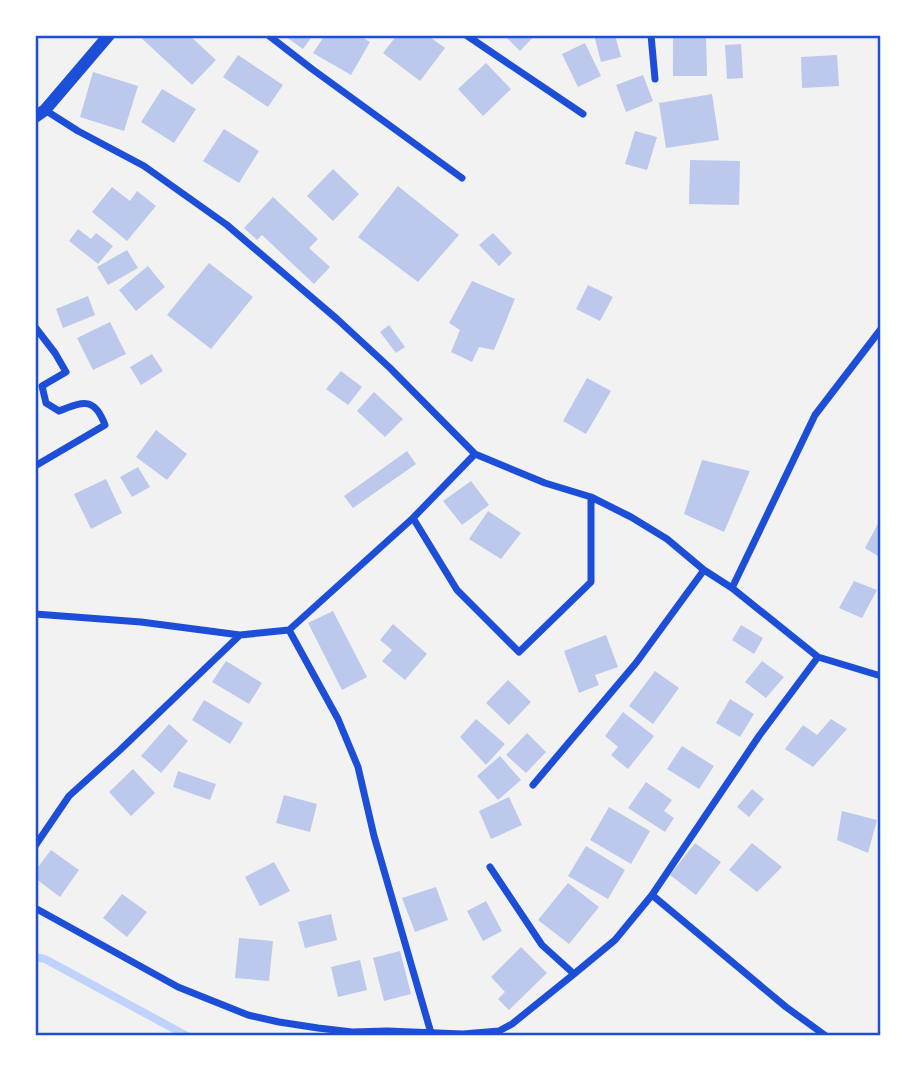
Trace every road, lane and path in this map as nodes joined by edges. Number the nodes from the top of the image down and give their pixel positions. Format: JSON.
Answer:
{"nodes":[{"id":1,"x":109,"y":35,"type":"edge"},
{"id":2,"x":268,"y":35,"type":"edge"},
{"id":3,"x":466,"y":35,"type":"edge"},
{"id":4,"x":651,"y":35,"type":"edge"},
{"id":5,"x":655,"y":79,"type":"dead end"},
{"id":6,"x":40,"y":113,"type":"edge"},
{"id":7,"x":583,"y":114,"type":"dead end"},
{"id":8,"x":462,"y":178,"type":"dead end"},
{"id":9,"x":35,"y":327,"type":"edge"},
{"id":10,"x":881,"y":329,"type":"edge"},
{"id":11,"x":475,"y":454,"type":"junction"},
{"id":12,"x":35,"y":466,"type":"edge"},
{"id":13,"x":591,"y":497,"type":"junction"},
{"id":14,"x":413,"y":518,"type":"junction"},
{"id":15,"x":704,"y":570,"type":"junction"},
{"id":16,"x":732,"y":588,"type":"junction"},
{"id":17,"x":35,"y":614,"type":"edge"},
{"id":18,"x":289,"y":630,"type":"junction"},
{"id":19,"x":240,"y":635,"type":"junction"},
{"id":20,"x":818,"y":657,"type":"junction"},
{"id":21,"x":881,"y":676,"type":"edge"},
{"id":22,"x":533,"y":785,"type":"dead end"},
{"id":23,"x":35,"y":846,"type":"edge"},
{"id":24,"x":490,"y":867,"type":"dead end"},
{"id":25,"x":652,"y":895,"type":"junction"},
{"id":26,"x":35,"y":908,"type":"edge"},
{"id":27,"x":573,"y":974,"type":"junction"},
{"id":28,"x":431,"y":1032,"type":"junction"},
{"id":29,"x":826,"y":1036,"type":"edge"}],
"edges":[{"from":1,"to":6,"type":"street"},
{"from":2,"to":8,"type":"street"},
{"from":3,"to":7,"type":"street"},
{"from":4,"to":5,"type":"street"},
{"from":6,"to":11,"type":"street"},
{"from":9,"to":12,"type":"street"},
{"from":10,"to":16,"type":"street"},
{"from":11,"to":13,"type":"street"},
{"from":11,"to":14,"type":"street"},
{"from":13,"to":14,"type":"street"},
{"from":13,"to":15,"type":"street"},
{"from":14,"to":18,"type":"street"},
{"from":15,"to":16,"type":"street"},
{"from":15,"to":22,"type":"street"},
{"from":16,"to":20,"type":"street"},
{"from":17,"to":19,"type":"street"},
{"from":18,"to":19,"type":"street"},
{"from":18,"to":28,"type":"street"},
{"from":19,"to":23,"type":"street"},
{"from":20,"to":21,"type":"street"},
{"from":20,"to":25,"type":"street"},
{"from":24,"to":27,"type":"street"},
{"from":25,"to":27,"type":"street"},
{"from":25,"to":29,"type":"street"},
{"from":26,"to":28,"type":"street"},
{"from":27,"to":28,"type":"street"}]}
